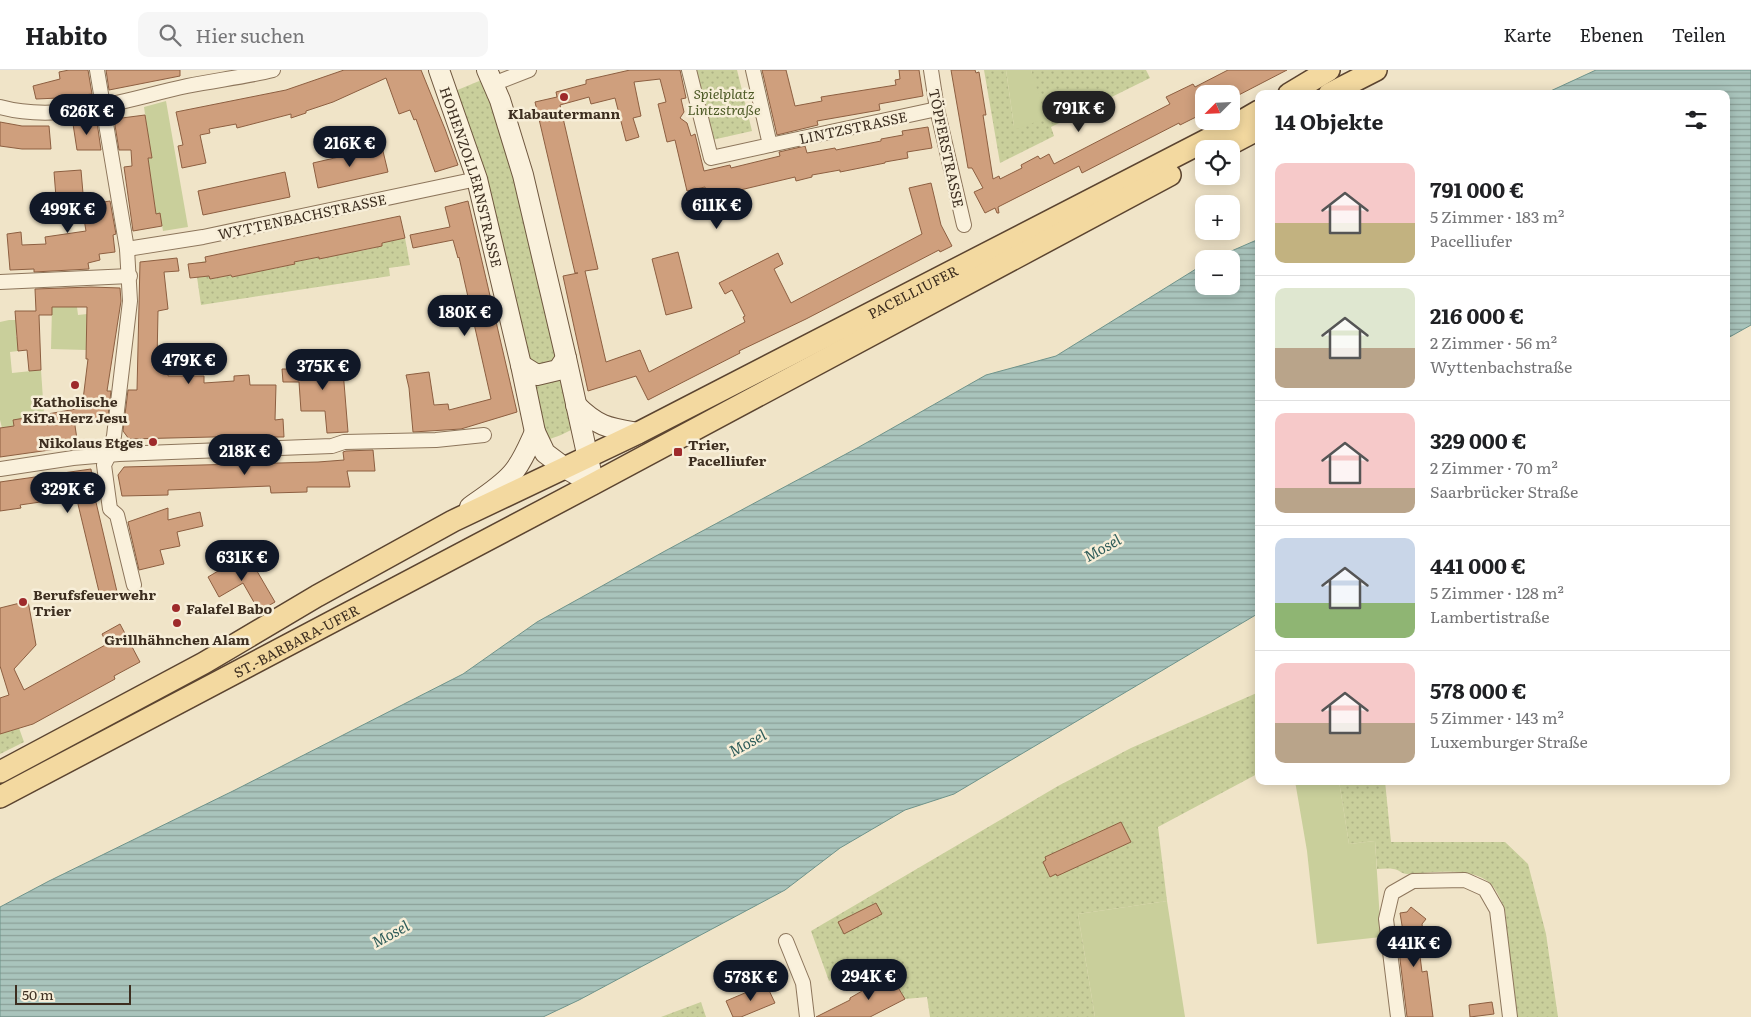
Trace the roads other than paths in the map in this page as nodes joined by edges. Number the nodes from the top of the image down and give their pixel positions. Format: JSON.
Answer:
{"nodes":[{"id":1,"x":96,"y":70,"type":"edge"},
{"id":2,"x":273,"y":70,"type":"edge"},
{"id":3,"x":439,"y":70,"type":"edge"},
{"id":4,"x":529,"y":70,"type":"edge"},
{"id":5,"x":689,"y":70,"type":"edge"},
{"id":6,"x":753,"y":70,"type":"edge"},
{"id":7,"x":931,"y":70,"type":"edge"},
{"id":8,"x":1329,"y":70,"type":"edge"},
{"id":9,"x":1376,"y":70,"type":"edge"},
{"id":10,"x":490,"y":77,"type":"edge"},
{"id":11,"x":1296,"y":90,"type":"edge"},
{"id":12,"x":1337,"y":90,"type":"edge"},
{"id":13,"x":103,"y":105,"type":"junction"},
{"id":14,"x":0,"y":107,"type":"edge"},
{"id":15,"x":937,"y":110,"type":"junction"},
{"id":16,"x":1255,"y":113,"type":"edge"},
{"id":17,"x":1255,"y":131,"type":"edge"},
{"id":18,"x":1238,"y":140,"type":"edge"},
{"id":19,"x":770,"y":145,"type":"junction"},
{"id":20,"x":1195,"y":162,"type":"edge"},
{"id":21,"x":476,"y":179,"type":"junction"},
{"id":22,"x":964,"y":225,"type":"dead end"},
{"id":23,"x":128,"y":249,"type":"junction"},
{"id":24,"x":130,"y":276,"type":"junction"},
{"id":25,"x":0,"y":282,"type":"edge"},
{"id":26,"x":566,"y":358,"type":"junction"},
{"id":27,"x":522,"y":365,"type":"junction"},
{"id":28,"x":576,"y":405,"type":"junction"},
{"id":29,"x":535,"y":432,"type":"junction"},
{"id":30,"x":638,"y":433,"type":"junction"},
{"id":31,"x":484,"y":435,"type":"dead end"},
{"id":32,"x":109,"y":455,"type":"junction"},
{"id":33,"x":588,"y":457,"type":"junction"},
{"id":34,"x":565,"y":468,"type":"junction"},
{"id":35,"x":0,"y":469,"type":"edge"},
{"id":36,"x":593,"y":484,"type":"junction"},
{"id":37,"x":453,"y":521,"type":"junction"},
{"id":38,"x":134,"y":585,"type":"dead end"},
{"id":39,"x":0,"y":772,"type":"edge"},
{"id":40,"x":0,"y":797,"type":"edge"},
{"id":41,"x":786,"y":941,"type":"dead end"},
{"id":42,"x":807,"y":1017,"type":"edge"},
{"id":43,"x":1398,"y":1017,"type":"edge"},
{"id":44,"x":1510,"y":1017,"type":"edge"}],
"edges":[{"from":1,"to":13,"type":"street"},
{"from":2,"to":13,"type":"street"},
{"from":3,"to":21,"type":"street","name":"HOHENZOLLERNSTRASSE"},
{"from":4,"to":10,"type":"street"},
{"from":5,"to":19,"type":"street","name":"LINTZSTRASSE"},
{"from":6,"to":19,"type":"street"},
{"from":7,"to":15,"type":"street","name":"TÖPFERSTRASSE"},
{"from":8,"to":11,"type":"main road"},
{"from":9,"to":12,"type":"main road"},
{"from":10,"to":26,"type":"street"},
{"from":13,"to":14,"type":"street"},
{"from":13,"to":23,"type":"street"},
{"from":15,"to":19,"type":"street","name":"LINTZSTRASSE"},
{"from":15,"to":22,"type":"street","name":"TÖPFERSTRASSE"},
{"from":16,"to":30,"type":"main road","name":"PACELLIUFER"},
{"from":17,"to":18,"type":"main road"},
{"from":20,"to":36,"type":"main road","name":"PACELLIUFER"},
{"from":21,"to":23,"type":"street","name":"WYTTENBACHSTRASSE"},
{"from":21,"to":27,"type":"street","name":"HOHENZOLLERNSTRASSE"},
{"from":23,"to":24,"type":"street"},
{"from":24,"to":25,"type":"street"},
{"from":24,"to":32,"type":"street"},
{"from":26,"to":27,"type":"street"},
{"from":26,"to":28,"type":"street"},
{"from":27,"to":29,"type":"street","name":"HOHENZOLLERNSTRASSE"},
{"from":28,"to":30,"type":"street"},
{"from":28,"to":33,"type":"street"},
{"from":29,"to":34,"type":"street","name":"HOHENZOLLERNSTRASSE"},
{"from":29,"to":37,"type":"street"},
{"from":30,"to":33,"type":"main road","name":"PACELLIUFER"},
{"from":31,"to":32,"type":"street"},
{"from":32,"to":35,"type":"street"},
{"from":32,"to":38,"type":"street"},
{"from":33,"to":34,"type":"main road","name":"PACELLIUFER"},
{"from":33,"to":36,"type":"street"},
{"from":34,"to":36,"type":"street","name":"HOHENZOLLERNSTRASSE"},
{"from":34,"to":37,"type":"main road","name":"ST.-BARBARA-UFER"},
{"from":36,"to":40,"type":"main road","name":"ST.-BARBARA-UFER"},
{"from":37,"to":39,"type":"main road","name":"ST.-BARBARA-UFER"},
{"from":41,"to":42,"type":"street"},
{"from":43,"to":44,"type":"street"}]}
